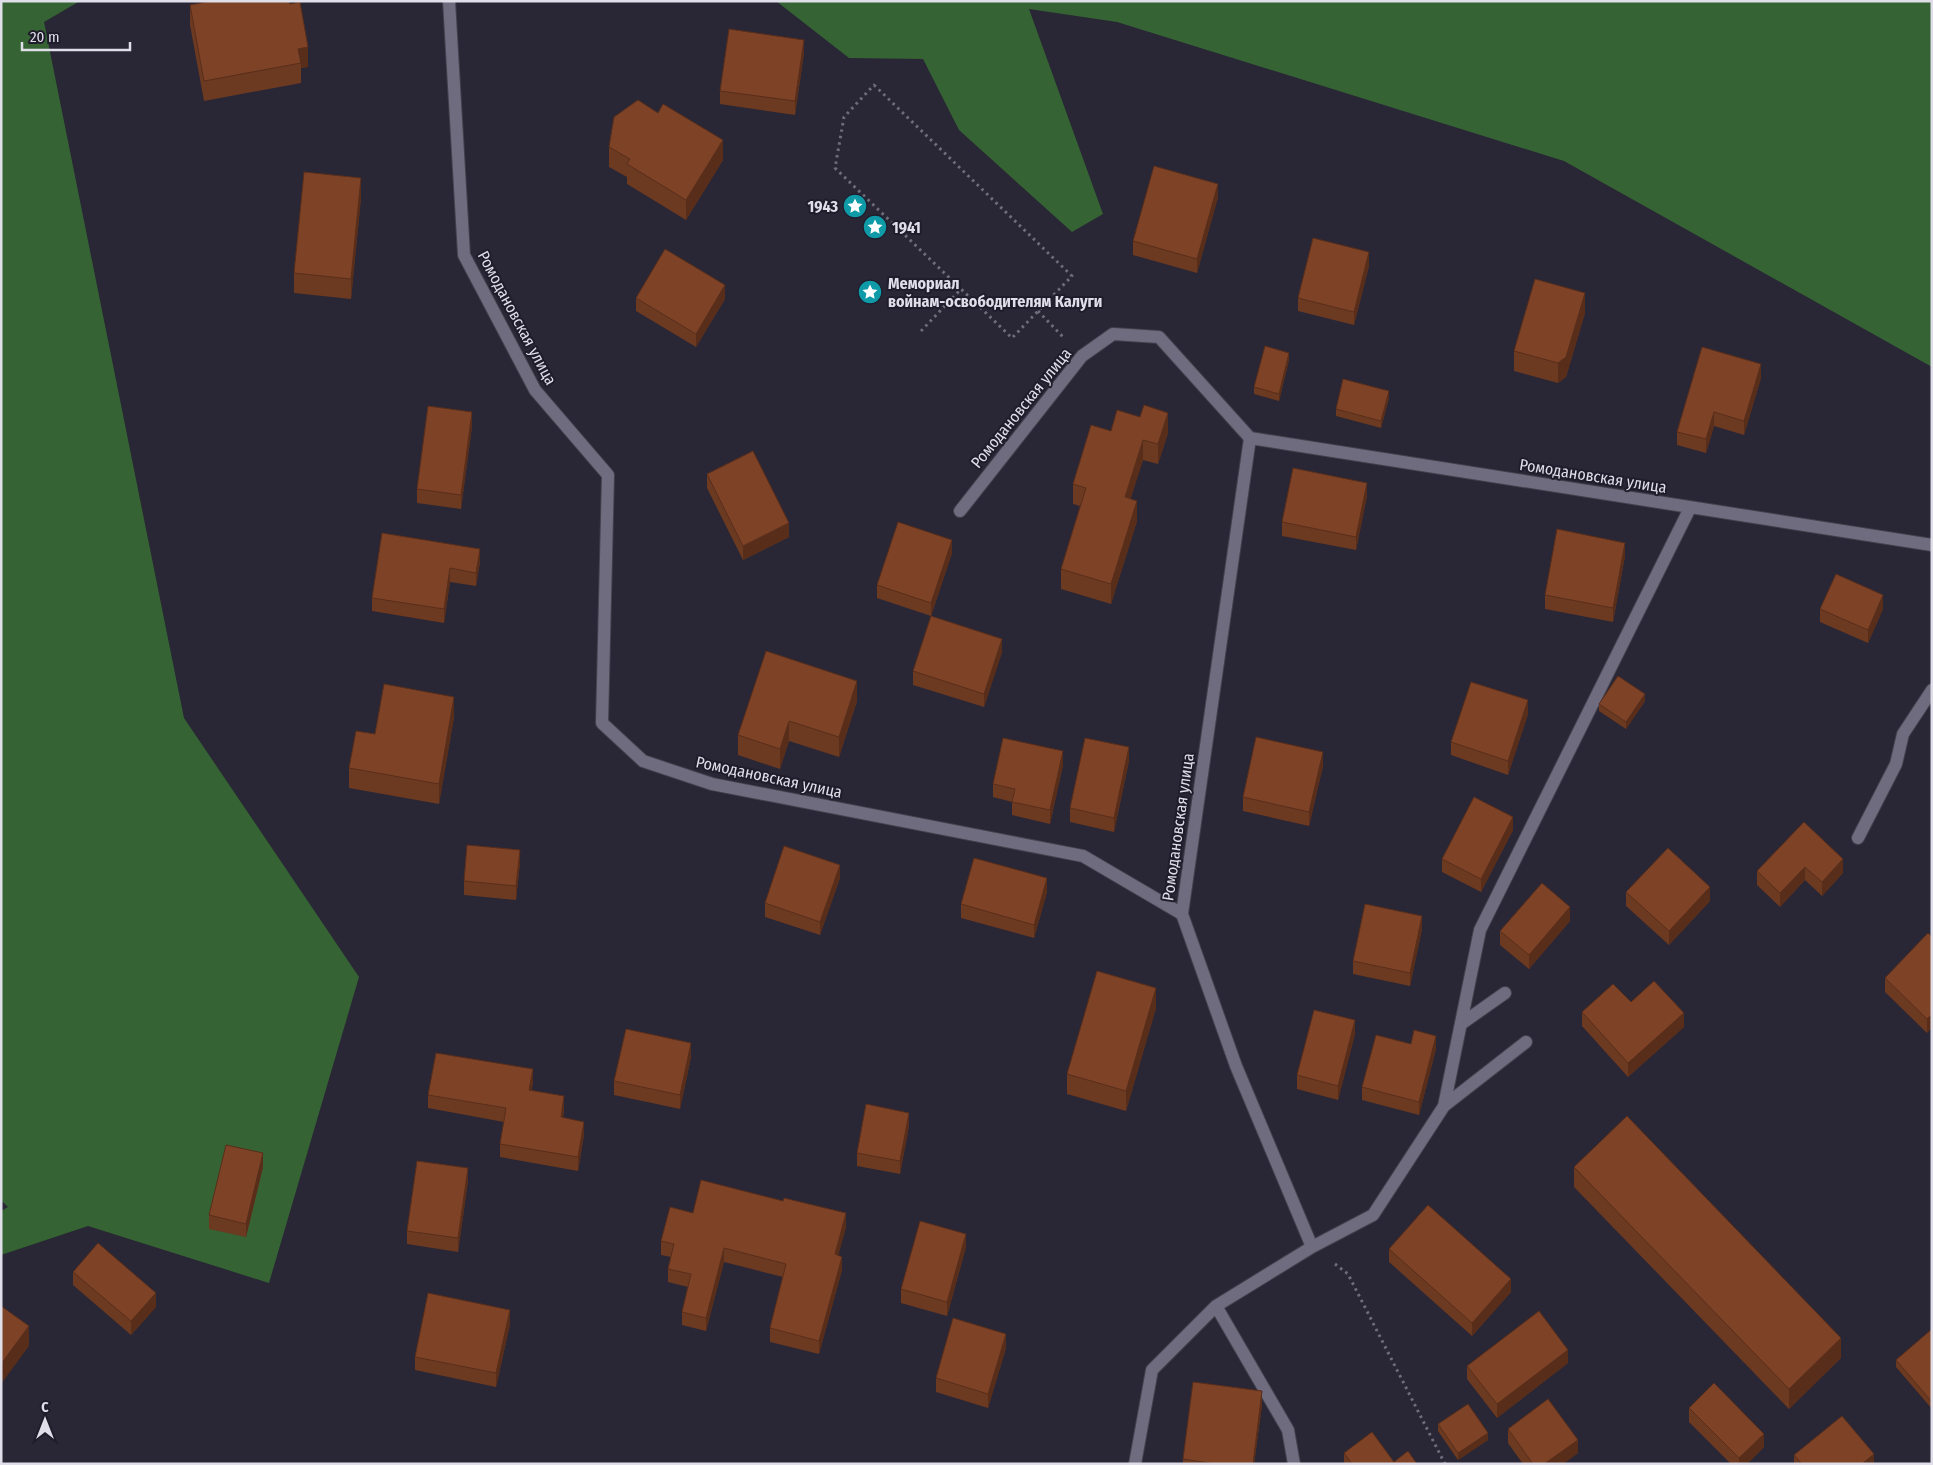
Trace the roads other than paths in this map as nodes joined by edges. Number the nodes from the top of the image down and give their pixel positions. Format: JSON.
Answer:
{"nodes":[{"id":1,"x":449,"y":1,"type":"edge"},
{"id":2,"x":1250,"y":438,"type":"junction"},
{"id":3,"x":1690,"y":508,"type":"junction"},
{"id":4,"x":960,"y":510,"type":"dead end"},
{"id":5,"x":1932,"y":545,"type":"edge"},
{"id":6,"x":1932,"y":690,"type":"edge"},
{"id":7,"x":1858,"y":838,"type":"dead end"},
{"id":8,"x":1182,"y":914,"type":"junction"},
{"id":9,"x":1505,"y":993,"type":"dead end"},
{"id":10,"x":1461,"y":1024,"type":"junction"},
{"id":11,"x":1526,"y":1042,"type":"dead end"},
{"id":12,"x":1444,"y":1106,"type":"junction"},
{"id":13,"x":1312,"y":1247,"type":"junction"},
{"id":14,"x":1216,"y":1306,"type":"junction"},
{"id":15,"x":1135,"y":1464,"type":"edge"},
{"id":16,"x":1294,"y":1464,"type":"edge"}],
"edges":[{"from":1,"to":8,"type":"street","name":"Ромодановская улица"},
{"from":2,"to":3,"type":"street","name":"Ромодановская улица"},
{"from":2,"to":4,"type":"street","name":"Ромодановская улица"},
{"from":2,"to":8,"type":"street","name":"Ромодановская улица"},
{"from":3,"to":5,"type":"street","name":"Ромодановская улица"},
{"from":3,"to":10,"type":"street"},
{"from":6,"to":7,"type":"street"},
{"from":8,"to":13,"type":"street"},
{"from":9,"to":10,"type":"street"},
{"from":10,"to":12,"type":"street"},
{"from":11,"to":12,"type":"street"},
{"from":12,"to":13,"type":"street"},
{"from":13,"to":14,"type":"street"},
{"from":14,"to":15,"type":"street"},
{"from":14,"to":16,"type":"street"}]}
